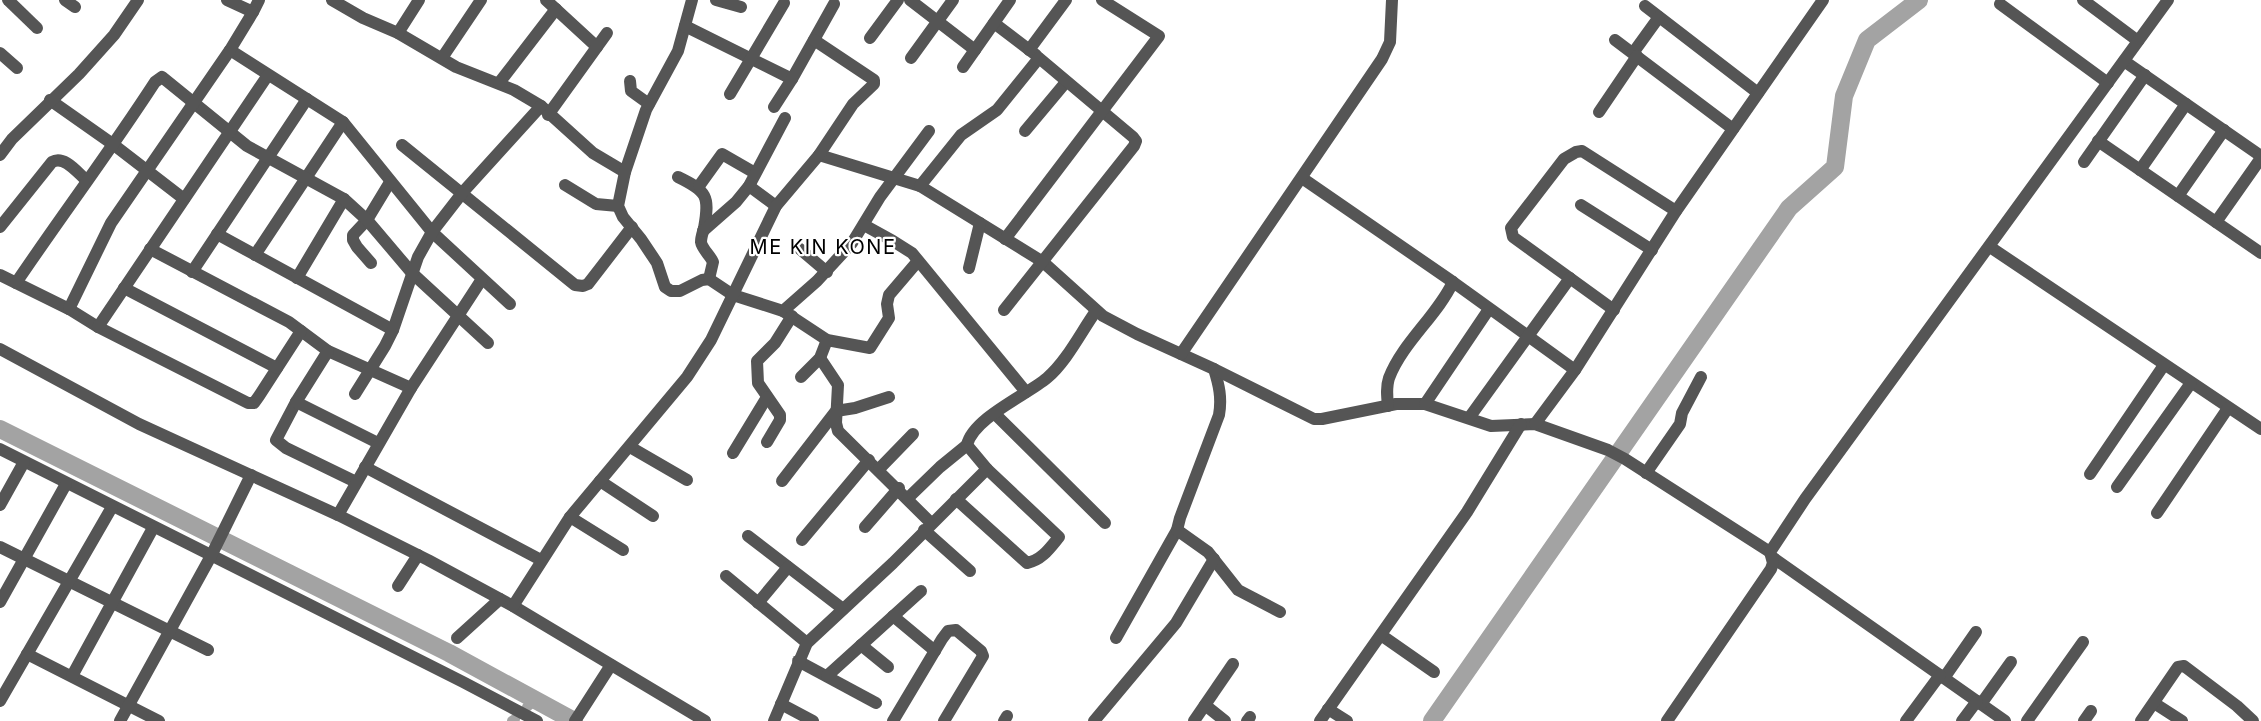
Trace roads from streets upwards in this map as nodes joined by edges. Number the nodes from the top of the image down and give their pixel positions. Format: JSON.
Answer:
{"nodes":[{"id":1,"x":8,"y":0,"type":"edge"},
{"id":2,"x":138,"y":0,"type":"edge"},
{"id":3,"x":227,"y":0,"type":"edge"},
{"id":4,"x":260,"y":0,"type":"edge"},
{"id":5,"x":332,"y":0,"type":"edge"},
{"id":6,"x":419,"y":0,"type":"edge"},
{"id":7,"x":482,"y":0,"type":"edge"},
{"id":8,"x":546,"y":0,"type":"edge"},
{"id":9,"x":692,"y":0,"type":"edge"},
{"id":10,"x":716,"y":0,"type":"edge"},
{"id":11,"x":898,"y":0,"type":"edge"},
{"id":12,"x":910,"y":0,"type":"edge"},
{"id":13,"x":953,"y":0,"type":"edge"},
{"id":14,"x":1010,"y":0,"type":"edge"},
{"id":15,"x":1066,"y":0,"type":"edge"},
{"id":16,"x":1102,"y":0,"type":"edge"},
{"id":17,"x":1392,"y":0,"type":"edge"},
{"id":18,"x":1805,"y":0,"type":"edge"},
{"id":19,"x":2083,"y":0,"type":"edge"},
{"id":20,"x":2168,"y":0,"type":"edge"},
{"id":21,"x":784,"y":3,"type":"dead end"},
{"id":22,"x":834,"y":4,"type":"dead end"},
{"id":23,"x":1820,"y":4,"type":"edge"},
{"id":24,"x":2000,"y":4,"type":"dead end"},
{"id":25,"x":350,"y":5,"type":"edge"},
{"id":26,"x":1645,"y":6,"type":"dead end"},
{"id":27,"x":741,"y":7,"type":"dead end"},
{"id":28,"x":556,"y":9,"type":"junction"},
{"id":29,"x":253,"y":12,"type":"junction"},
{"id":30,"x":1659,"y":17,"type":"junction"},
{"id":31,"x":938,"y":21,"type":"junction"},
{"id":32,"x":994,"y":23,"type":"junction"},
{"id":33,"x":685,"y":26,"type":"junction"},
{"id":34,"x":37,"y":28,"type":"dead end"},
{"id":35,"x":398,"y":33,"type":"junction"},
{"id":36,"x":607,"y":33,"type":"dead end"},
{"id":37,"x":870,"y":38,"type":"dead end"},
{"id":38,"x":814,"y":40,"type":"junction"},
{"id":39,"x":1616,"y":40,"type":"dead end"},
{"id":40,"x":2138,"y":41,"type":"junction"},
{"id":41,"x":597,"y":47,"type":"junction"},
{"id":42,"x":230,"y":50,"type":"junction"},
{"id":43,"x":975,"y":50,"type":"junction"},
{"id":44,"x":0,"y":53,"type":"edge"},
{"id":45,"x":1034,"y":54,"type":"junction"},
{"id":46,"x":1635,"y":54,"type":"junction"},
{"id":47,"x":442,"y":58,"type":"junction"},
{"id":48,"x":911,"y":58,"type":"dead end"},
{"id":49,"x":751,"y":59,"type":"junction"},
{"id":50,"x":2124,"y":61,"type":"junction"},
{"id":51,"x":963,"y":67,"type":"dead end"},
{"id":52,"x":17,"y":68,"type":"dead end"},
{"id":53,"x":267,"y":75,"type":"junction"},
{"id":54,"x":2145,"y":75,"type":"junction"},
{"id":55,"x":792,"y":80,"type":"junction"},
{"id":56,"x":630,"y":81,"type":"dead end"},
{"id":57,"x":1066,"y":82,"type":"junction"},
{"id":58,"x":499,"y":83,"type":"junction"},
{"id":59,"x":2108,"y":83,"type":"junction"},
{"id":60,"x":1758,"y":93,"type":"junction"},
{"id":61,"x":730,"y":94,"type":"dead end"},
{"id":62,"x":307,"y":99,"type":"junction"},
{"id":63,"x":50,"y":100,"type":"junction"},
{"id":64,"x":194,"y":102,"type":"junction"},
{"id":65,"x":2186,"y":104,"type":"junction"},
{"id":66,"x":649,"y":105,"type":"junction"},
{"id":67,"x":774,"y":107,"type":"dead end"},
{"id":68,"x":544,"y":110,"type":"junction"},
{"id":69,"x":1103,"y":112,"type":"junction"},
{"id":70,"x":1599,"y":112,"type":"dead end"},
{"id":71,"x":785,"y":118,"type":"dead end"},
{"id":72,"x":343,"y":122,"type":"junction"},
{"id":73,"x":1733,"y":129,"type":"junction"},
{"id":74,"x":2224,"y":130,"type":"junction"},
{"id":75,"x":928,"y":131,"type":"dead end"},
{"id":76,"x":1024,"y":131,"type":"dead end"},
{"id":77,"x":229,"y":132,"type":"junction"},
{"id":78,"x":2098,"y":141,"type":"junction"},
{"id":79,"x":402,"y":144,"type":"dead end"},
{"id":80,"x":114,"y":145,"type":"junction"},
{"id":81,"x":0,"y":155,"type":"edge"},
{"id":82,"x":819,"y":155,"type":"junction"},
{"id":83,"x":267,"y":157,"type":"junction"},
{"id":84,"x":2261,"y":157,"type":"edge"},
{"id":85,"x":2084,"y":162,"type":"dead end"},
{"id":86,"x":147,"y":170,"type":"junction"},
{"id":87,"x":2140,"y":170,"type":"junction"},
{"id":88,"x":625,"y":172,"type":"junction"},
{"id":89,"x":755,"y":173,"type":"junction"},
{"id":90,"x":306,"y":177,"type":"junction"},
{"id":91,"x":678,"y":177,"type":"dead end"},
{"id":92,"x":1302,"y":178,"type":"junction"},
{"id":93,"x":893,"y":179,"type":"junction"},
{"id":94,"x":86,"y":180,"type":"junction"},
{"id":95,"x":390,"y":182,"type":"junction"},
{"id":96,"x":565,"y":185,"type":"dead end"},
{"id":97,"x":699,"y":186,"type":"junction"},
{"id":98,"x":749,"y":186,"type":"junction"},
{"id":99,"x":920,"y":186,"type":"junction"},
{"id":100,"x":463,"y":192,"type":"junction"},
{"id":101,"x":2178,"y":196,"type":"junction"},
{"id":102,"x":184,"y":199,"type":"junction"},
{"id":103,"x":344,"y":199,"type":"junction"},
{"id":104,"x":1581,"y":205,"type":"dead end"},
{"id":105,"x":618,"y":206,"type":"junction"},
{"id":106,"x":776,"y":206,"type":"junction"},
{"id":107,"x":1676,"y":211,"type":"junction"},
{"id":108,"x":367,"y":220,"type":"junction"},
{"id":109,"x":2216,"y":222,"type":"junction"},
{"id":110,"x":980,"y":223,"type":"junction"},
{"id":111,"x":864,"y":225,"type":"junction"},
{"id":112,"x":0,"y":227,"type":"edge"},
{"id":113,"x":703,"y":231,"type":"junction"},
{"id":114,"x":432,"y":232,"type":"junction"},
{"id":115,"x":636,"y":233,"type":"junction"},
{"id":116,"x":217,"y":234,"type":"junction"},
{"id":117,"x":1005,"y":239,"type":"junction"},
{"id":118,"x":1990,"y":247,"type":"junction"},
{"id":119,"x":2259,"y":247,"type":"edge"},
{"id":120,"x":150,"y":249,"type":"junction"},
{"id":121,"x":800,"y":249,"type":"dead end"},
{"id":122,"x":1652,"y":250,"type":"junction"},
{"id":123,"x":255,"y":255,"type":"junction"},
{"id":124,"x":918,"y":261,"type":"junction"},
{"id":125,"x":1043,"y":262,"type":"junction"},
{"id":126,"x":370,"y":263,"type":"dead end"},
{"id":127,"x":969,"y":268,"type":"dead end"},
{"id":128,"x":192,"y":272,"type":"junction"},
{"id":129,"x":826,"y":272,"type":"junction"},
{"id":130,"x":412,"y":273,"type":"junction"},
{"id":131,"x":0,"y":275,"type":"edge"},
{"id":132,"x":297,"y":278,"type":"junction"},
{"id":133,"x":1570,"y":278,"type":"junction"},
{"id":134,"x":482,"y":279,"type":"junction"},
{"id":135,"x":708,"y":279,"type":"junction"},
{"id":136,"x":1453,"y":282,"type":"junction"},
{"id":137,"x":16,"y":283,"type":"junction"},
{"id":138,"x":124,"y":288,"type":"junction"},
{"id":139,"x":734,"y":296,"type":"junction"},
{"id":140,"x":510,"y":304,"type":"dead end"},
{"id":141,"x":69,"y":309,"type":"junction"},
{"id":142,"x":1489,"y":309,"type":"junction"},
{"id":143,"x":1004,"y":310,"type":"dead end"},
{"id":144,"x":1614,"y":310,"type":"junction"},
{"id":145,"x":1096,"y":311,"type":"junction"},
{"id":146,"x":787,"y":314,"type":"junction"},
{"id":147,"x":459,"y":316,"type":"junction"},
{"id":148,"x":98,"y":327,"type":"junction"},
{"id":149,"x":393,"y":330,"type":"junction"},
{"id":150,"x":301,"y":331,"type":"junction"},
{"id":151,"x":1528,"y":336,"type":"junction"},
{"id":152,"x":827,"y":339,"type":"junction"},
{"id":153,"x":488,"y":343,"type":"dead end"},
{"id":154,"x":0,"y":349,"type":"edge"},
{"id":155,"x":328,"y":351,"type":"junction"},
{"id":156,"x":1181,"y":354,"type":"junction"},
{"id":157,"x":820,"y":358,"type":"junction"},
{"id":158,"x":2164,"y":365,"type":"junction"},
{"id":159,"x":277,"y":368,"type":"junction"},
{"id":160,"x":371,"y":369,"type":"junction"},
{"id":161,"x":1214,"y":369,"type":"junction"},
{"id":162,"x":1575,"y":370,"type":"junction"},
{"id":163,"x":801,"y":377,"type":"dead end"},
{"id":164,"x":1701,"y":377,"type":"dead end"},
{"id":165,"x":2191,"y":383,"type":"junction"},
{"id":166,"x":411,"y":388,"type":"junction"},
{"id":167,"x":1026,"y":392,"type":"junction"},
{"id":168,"x":355,"y":394,"type":"dead end"},
{"id":169,"x":767,"y":397,"type":"junction"},
{"id":170,"x":889,"y":397,"type":"dead end"},
{"id":171,"x":296,"y":402,"type":"junction"},
{"id":172,"x":1425,"y":404,"type":"junction"},
{"id":173,"x":1388,"y":406,"type":"junction"},
{"id":174,"x":2228,"y":408,"type":"junction"},
{"id":175,"x":836,"y":411,"type":"junction"},
{"id":176,"x":995,"y":414,"type":"junction"},
{"id":177,"x":1470,"y":418,"type":"junction"},
{"id":178,"x":1521,"y":424,"type":"junction"},
{"id":179,"x":1535,"y":424,"type":"junction"},
{"id":180,"x":2261,"y":429,"type":"edge"},
{"id":181,"x":913,"y":434,"type":"dead end"},
{"id":182,"x":767,"y":442,"type":"dead end"},
{"id":183,"x":378,"y":443,"type":"junction"},
{"id":184,"x":967,"y":445,"type":"junction"},
{"id":185,"x":630,"y":447,"type":"junction"},
{"id":186,"x":0,"y":450,"type":"edge"},
{"id":187,"x":733,"y":453,"type":"dead end"},
{"id":188,"x":869,"y":460,"type":"junction"},
{"id":189,"x":24,"y":462,"type":"junction"},
{"id":190,"x":365,"y":467,"type":"junction"},
{"id":191,"x":879,"y":469,"type":"junction"},
{"id":192,"x":987,"y":469,"type":"junction"},
{"id":193,"x":1646,"y":473,"type":"junction"},
{"id":194,"x":2090,"y":474,"type":"dead end"},
{"id":195,"x":251,"y":475,"type":"junction"},
{"id":196,"x":687,"y":480,"type":"dead end"},
{"id":197,"x":600,"y":481,"type":"junction"},
{"id":198,"x":782,"y":481,"type":"dead end"},
{"id":199,"x":356,"y":482,"type":"junction"},
{"id":200,"x":66,"y":484,"type":"junction"},
{"id":201,"x":2118,"y":487,"type":"dead end"},
{"id":202,"x":899,"y":488,"type":"junction"},
{"id":203,"x":908,"y":498,"type":"junction"},
{"id":204,"x":956,"y":499,"type":"junction"},
{"id":205,"x":0,"y":505,"type":"edge"},
{"id":206,"x":112,"y":507,"type":"junction"},
{"id":207,"x":2157,"y":513,"type":"dead end"},
{"id":208,"x":338,"y":515,"type":"junction"},
{"id":209,"x":653,"y":516,"type":"dead end"},
{"id":210,"x":570,"y":517,"type":"junction"},
{"id":211,"x":1105,"y":523,"type":"dead end"},
{"id":212,"x":928,"y":526,"type":"junction"},
{"id":213,"x":865,"y":527,"type":"dead end"},
{"id":214,"x":153,"y":528,"type":"junction"},
{"id":215,"x":1178,"y":530,"type":"junction"},
{"id":216,"x":748,"y":536,"type":"dead end"},
{"id":217,"x":802,"y":540,"type":"dead end"},
{"id":218,"x":0,"y":547,"type":"edge"},
{"id":219,"x":623,"y":550,"type":"dead end"},
{"id":220,"x":418,"y":555,"type":"junction"},
{"id":221,"x":1771,"y":555,"type":"junction"},
{"id":222,"x":211,"y":556,"type":"junction"},
{"id":223,"x":24,"y":559,"type":"junction"},
{"id":224,"x":1214,"y":559,"type":"junction"},
{"id":225,"x":541,"y":560,"type":"junction"},
{"id":226,"x":788,"y":567,"type":"junction"},
{"id":227,"x":970,"y":571,"type":"dead end"},
{"id":228,"x":726,"y":576,"type":"dead end"},
{"id":229,"x":69,"y":582,"type":"junction"},
{"id":230,"x":398,"y":586,"type":"dead end"},
{"id":231,"x":921,"y":591,"type":"dead end"},
{"id":232,"x":500,"y":599,"type":"junction"},
{"id":233,"x":0,"y":602,"type":"edge"},
{"id":234,"x":112,"y":602,"type":"junction"},
{"id":235,"x":758,"y":603,"type":"junction"},
{"id":236,"x":513,"y":606,"type":"junction"},
{"id":237,"x":843,"y":609,"type":"junction"},
{"id":238,"x":1280,"y":612,"type":"dead end"},
{"id":239,"x":893,"y":616,"type":"junction"},
{"id":240,"x":172,"y":631,"type":"junction"},
{"id":241,"x":1976,"y":632,"type":"dead end"},
{"id":242,"x":1381,"y":635,"type":"junction"},
{"id":243,"x":457,"y":638,"type":"dead end"},
{"id":244,"x":1116,"y":638,"type":"dead end"},
{"id":245,"x":2083,"y":642,"type":"dead end"},
{"id":246,"x":807,"y":643,"type":"junction"},
{"id":247,"x":861,"y":645,"type":"junction"},
{"id":248,"x":208,"y":650,"type":"dead end"},
{"id":249,"x":935,"y":651,"type":"junction"},
{"id":250,"x":27,"y":654,"type":"junction"},
{"id":251,"x":798,"y":661,"type":"junction"},
{"id":252,"x":2011,"y":662,"type":"dead end"},
{"id":253,"x":1233,"y":664,"type":"dead end"},
{"id":254,"x":611,"y":665,"type":"junction"},
{"id":255,"x":888,"y":667,"type":"dead end"},
{"id":256,"x":1434,"y":672,"type":"dead end"},
{"id":257,"x":72,"y":676,"type":"junction"},
{"id":258,"x":827,"y":676,"type":"junction"},
{"id":259,"x":1942,"y":676,"type":"junction"},
{"id":260,"x":0,"y":701,"type":"edge"},
{"id":261,"x":876,"y":703,"type":"dead end"},
{"id":262,"x":1979,"y":703,"type":"junction"},
{"id":263,"x":2154,"y":703,"type":"junction"},
{"id":264,"x":781,"y":704,"type":"junction"},
{"id":265,"x":130,"y":705,"type":"junction"},
{"id":266,"x":1205,"y":705,"type":"junction"},
{"id":267,"x":1328,"y":709,"type":"junction"},
{"id":268,"x":576,"y":718,"type":"edge"},
{"id":269,"x":120,"y":721,"type":"edge"},
{"id":270,"x":159,"y":721,"type":"edge"},
{"id":271,"x":537,"y":721,"type":"edge"},
{"id":272,"x":705,"y":721,"type":"edge"},
{"id":273,"x":774,"y":721,"type":"edge"},
{"id":274,"x":813,"y":721,"type":"edge"},
{"id":275,"x":893,"y":721,"type":"edge"},
{"id":276,"x":944,"y":721,"type":"edge"},
{"id":277,"x":1094,"y":721,"type":"edge"},
{"id":278,"x":1194,"y":721,"type":"edge"},
{"id":279,"x":1225,"y":721,"type":"edge"},
{"id":280,"x":1320,"y":721,"type":"edge"},
{"id":281,"x":1347,"y":721,"type":"edge"},
{"id":282,"x":1666,"y":721,"type":"edge"},
{"id":283,"x":1906,"y":721,"type":"edge"},
{"id":284,"x":1962,"y":721,"type":"edge"},
{"id":285,"x":2005,"y":721,"type":"edge"},
{"id":286,"x":2027,"y":721,"type":"edge"},
{"id":287,"x":2141,"y":721,"type":"edge"},
{"id":288,"x":2182,"y":721,"type":"edge"},
{"id":289,"x":2253,"y":721,"type":"edge"}],
"edges":[{"from":1,"to":34,"type":"street"},
{"from":2,"to":63,"type":"street"},
{"from":3,"to":29,"type":"street"},
{"from":4,"to":29,"type":"street"},
{"from":5,"to":25,"type":"street"},
{"from":6,"to":35,"type":"street"},
{"from":7,"to":47,"type":"street"},
{"from":8,"to":28,"type":"street"},
{"from":9,"to":33,"type":"street"},
{"from":10,"to":27,"type":"street"},
{"from":11,"to":37,"type":"street"},
{"from":12,"to":31,"type":"street"},
{"from":13,"to":31,"type":"street"},
{"from":14,"to":32,"type":"street"},
{"from":15,"to":45,"type":"street"},
{"from":16,"to":69,"type":"street"},
{"from":17,"to":92,"type":"street"},
{"from":18,"to":23,"type":"street"},
{"from":19,"to":40,"type":"street"},
{"from":20,"to":40,"type":"street"},
{"from":21,"to":49,"type":"street"},
{"from":22,"to":38,"type":"street"},
{"from":23,"to":60,"type":"street"},
{"from":24,"to":59,"type":"street"},
{"from":25,"to":35,"type":"street"},
{"from":26,"to":30,"type":"street"},
{"from":28,"to":41,"type":"street"},
{"from":28,"to":58,"type":"street"},
{"from":29,"to":42,"type":"street"},
{"from":30,"to":46,"type":"street"},
{"from":30,"to":60,"type":"street"},
{"from":31,"to":43,"type":"street"},
{"from":31,"to":48,"type":"street"},
{"from":32,"to":43,"type":"street"},
{"from":32,"to":45,"type":"street"},
{"from":33,"to":49,"type":"street"},
{"from":33,"to":66,"type":"street"},
{"from":35,"to":47,"type":"street"},
{"from":36,"to":41,"type":"street"},
{"from":38,"to":55,"type":"street"},
{"from":38,"to":82,"type":"street"},
{"from":39,"to":46,"type":"street"},
{"from":40,"to":50,"type":"street"},
{"from":41,"to":68,"type":"street"},
{"from":42,"to":53,"type":"street"},
{"from":42,"to":64,"type":"street"},
{"from":43,"to":51,"type":"street"},
{"from":44,"to":52,"type":"street"},
{"from":45,"to":57,"type":"street"},
{"from":45,"to":99,"type":"street"},
{"from":46,"to":70,"type":"street"},
{"from":46,"to":73,"type":"street"},
{"from":47,"to":58,"type":"street"},
{"from":49,"to":55,"type":"street"},
{"from":49,"to":61,"type":"street"},
{"from":50,"to":54,"type":"street"},
{"from":50,"to":59,"type":"street"},
{"from":53,"to":62,"type":"street"},
{"from":53,"to":77,"type":"street"},
{"from":54,"to":65,"type":"street"},
{"from":54,"to":78,"type":"street"},
{"from":55,"to":67,"type":"street"},
{"from":56,"to":66,"type":"street"},
{"from":57,"to":69,"type":"street"},
{"from":57,"to":76,"type":"street"},
{"from":58,"to":68,"type":"street"},
{"from":59,"to":118,"type":"street"},
{"from":60,"to":73,"type":"street"},
{"from":62,"to":72,"type":"street"},
{"from":62,"to":83,"type":"street"},
{"from":63,"to":80,"type":"street"},
{"from":63,"to":81,"type":"street"},
{"from":64,"to":77,"type":"street"},
{"from":64,"to":80,"type":"street"},
{"from":64,"to":86,"type":"street"},
{"from":65,"to":74,"type":"street"},
{"from":65,"to":87,"type":"street"},
{"from":66,"to":88,"type":"street"},
{"from":68,"to":88,"type":"street"},
{"from":68,"to":100,"type":"street"},
{"from":69,"to":117,"type":"street"},
{"from":69,"to":125,"type":"street"},
{"from":71,"to":89,"type":"street"},
{"from":72,"to":90,"type":"street"},
{"from":72,"to":95,"type":"street"},
{"from":73,"to":107,"type":"street"},
{"from":74,"to":84,"type":"street"},
{"from":74,"to":101,"type":"street"},
{"from":75,"to":93,"type":"street"},
{"from":77,"to":83,"type":"street"},
{"from":77,"to":102,"type":"street"},
{"from":78,"to":85,"type":"street"},
{"from":78,"to":87,"type":"street"},
{"from":79,"to":100,"type":"street"},
{"from":80,"to":86,"type":"street"},
{"from":80,"to":94,"type":"street"},
{"from":82,"to":93,"type":"street"},
{"from":82,"to":106,"type":"street"},
{"from":83,"to":90,"type":"street"},
{"from":83,"to":116,"type":"street"},
{"from":84,"to":109,"type":"street"},
{"from":86,"to":102,"type":"street"},
{"from":86,"to":141,"type":"street"},
{"from":87,"to":101,"type":"street"},
{"from":88,"to":105,"type":"street"},
{"from":89,"to":97,"type":"street"},
{"from":89,"to":98,"type":"street"},
{"from":90,"to":103,"type":"street"},
{"from":90,"to":123,"type":"street"},
{"from":91,"to":97,"type":"street"},
{"from":92,"to":136,"type":"street"},
{"from":92,"to":156,"type":"street"},
{"from":93,"to":99,"type":"street"},
{"from":93,"to":111,"type":"street"},
{"from":94,"to":112,"type":"street"},
{"from":94,"to":137,"type":"street"},
{"from":95,"to":108,"type":"street"},
{"from":95,"to":114,"type":"street"},
{"from":96,"to":105,"type":"street"},
{"from":97,"to":113,"type":"street"},
{"from":98,"to":106,"type":"street"},
{"from":98,"to":113,"type":"street"},
{"from":99,"to":110,"type":"street"},
{"from":100,"to":114,"type":"street"},
{"from":100,"to":115,"type":"street"},
{"from":101,"to":109,"type":"street"},
{"from":102,"to":120,"type":"street"},
{"from":103,"to":108,"type":"street"},
{"from":103,"to":132,"type":"street"},
{"from":104,"to":122,"type":"street"},
{"from":105,"to":115,"type":"street"},
{"from":106,"to":139,"type":"street"},
{"from":107,"to":122,"type":"street"},
{"from":107,"to":133,"type":"street"},
{"from":108,"to":126,"type":"street"},
{"from":108,"to":130,"type":"street"},
{"from":109,"to":119,"type":"street"},
{"from":110,"to":117,"type":"street"},
{"from":110,"to":127,"type":"street"},
{"from":111,"to":124,"type":"street"},
{"from":111,"to":129,"type":"street"},
{"from":113,"to":135,"type":"street"},
{"from":114,"to":130,"type":"street"},
{"from":114,"to":134,"type":"street"},
{"from":115,"to":135,"type":"street"},
{"from":116,"to":123,"type":"street"},
{"from":116,"to":128,"type":"street"},
{"from":117,"to":125,"type":"street"},
{"from":118,"to":158,"type":"street"},
{"from":118,"to":221,"type":"street"},
{"from":120,"to":128,"type":"street"},
{"from":120,"to":138,"type":"street"},
{"from":121,"to":129,"type":"street"},
{"from":122,"to":144,"type":"street"},
{"from":123,"to":132,"type":"street"},
{"from":124,"to":152,"type":"street"},
{"from":124,"to":167,"type":"street"},
{"from":125,"to":143,"type":"street"},
{"from":125,"to":145,"type":"street"},
{"from":128,"to":150,"type":"street"},
{"from":129,"to":146,"type":"street"},
{"from":130,"to":147,"type":"street"},
{"from":130,"to":149,"type":"street"},
{"from":131,"to":137,"type":"street"},
{"from":132,"to":149,"type":"street"},
{"from":133,"to":144,"type":"street"},
{"from":133,"to":151,"type":"street"},
{"from":134,"to":140,"type":"street"},
{"from":134,"to":147,"type":"street"},
{"from":135,"to":139,"type":"street"},
{"from":136,"to":142,"type":"street"},
{"from":136,"to":173,"type":"street"},
{"from":137,"to":141,"type":"street"},
{"from":138,"to":148,"type":"street"},
{"from":138,"to":159,"type":"street"},
{"from":139,"to":146,"type":"street"},
{"from":139,"to":185,"type":"street"},
{"from":141,"to":148,"type":"street"},
{"from":142,"to":151,"type":"street"},
{"from":142,"to":172,"type":"street"},
{"from":144,"to":162,"type":"street"},
{"from":145,"to":156,"type":"street"},
{"from":145,"to":167,"type":"street"},
{"from":146,"to":152,"type":"street"},
{"from":146,"to":169,"type":"street"},
{"from":147,"to":153,"type":"street"},
{"from":147,"to":166,"type":"street"},
{"from":148,"to":159,"type":"street"},
{"from":149,"to":160,"type":"street"},
{"from":150,"to":155,"type":"street"},
{"from":150,"to":159,"type":"street"},
{"from":151,"to":162,"type":"street"},
{"from":151,"to":177,"type":"street"},
{"from":152,"to":157,"type":"street"},
{"from":154,"to":195,"type":"street"},
{"from":155,"to":160,"type":"street"},
{"from":155,"to":171,"type":"street"},
{"from":156,"to":161,"type":"street"},
{"from":157,"to":163,"type":"street"},
{"from":157,"to":175,"type":"street"},
{"from":158,"to":165,"type":"street"},
{"from":158,"to":194,"type":"street"},
{"from":160,"to":166,"type":"street"},
{"from":160,"to":168,"type":"street"},
{"from":161,"to":173,"type":"street"},
{"from":161,"to":215,"type":"street"},
{"from":162,"to":179,"type":"street"},
{"from":164,"to":193,"type":"street"},
{"from":165,"to":174,"type":"street"},
{"from":165,"to":201,"type":"street"},
{"from":166,"to":183,"type":"street"},
{"from":167,"to":176,"type":"street"},
{"from":169,"to":182,"type":"street"},
{"from":169,"to":187,"type":"street"},
{"from":170,"to":175,"type":"street"},
{"from":171,"to":183,"type":"street"},
{"from":171,"to":199,"type":"street"},
{"from":172,"to":173,"type":"street"},
{"from":172,"to":177,"type":"street"},
{"from":174,"to":180,"type":"street"},
{"from":174,"to":207,"type":"street"},
{"from":175,"to":188,"type":"street"},
{"from":175,"to":198,"type":"street"},
{"from":176,"to":184,"type":"street"},
{"from":176,"to":211,"type":"street"},
{"from":177,"to":178,"type":"street"},
{"from":178,"to":179,"type":"street"},
{"from":178,"to":242,"type":"street"},
{"from":179,"to":193,"type":"street"},
{"from":181,"to":191,"type":"street"},
{"from":183,"to":190,"type":"street"},
{"from":184,"to":192,"type":"street"},
{"from":184,"to":203,"type":"street"},
{"from":185,"to":196,"type":"street"},
{"from":185,"to":197,"type":"street"},
{"from":186,"to":189,"type":"street"},
{"from":188,"to":191,"type":"street"},
{"from":188,"to":217,"type":"street"},
{"from":189,"to":200,"type":"street"},
{"from":189,"to":205,"type":"street"},
{"from":190,"to":199,"type":"street"},
{"from":190,"to":225,"type":"street"},
{"from":191,"to":202,"type":"street"},
{"from":192,"to":204,"type":"street"},
{"from":192,"to":204,"type":"street"},
{"from":193,"to":221,"type":"street"},
{"from":195,"to":208,"type":"street"},
{"from":195,"to":222,"type":"street"},
{"from":197,"to":209,"type":"street"},
{"from":197,"to":210,"type":"street"},
{"from":199,"to":208,"type":"street"},
{"from":200,"to":206,"type":"street"},
{"from":200,"to":223,"type":"street"},
{"from":202,"to":203,"type":"street"},
{"from":202,"to":213,"type":"street"},
{"from":203,"to":212,"type":"street"},
{"from":204,"to":212,"type":"street"},
{"from":206,"to":214,"type":"street"},
{"from":206,"to":229,"type":"street"},
{"from":208,"to":220,"type":"street"},
{"from":210,"to":219,"type":"street"},
{"from":210,"to":225,"type":"street"},
{"from":212,"to":227,"type":"street"},
{"from":212,"to":237,"type":"street"},
{"from":214,"to":222,"type":"street"},
{"from":214,"to":234,"type":"street"},
{"from":215,"to":224,"type":"street"},
{"from":215,"to":244,"type":"street"},
{"from":216,"to":226,"type":"street"},
{"from":218,"to":223,"type":"street"},
{"from":220,"to":230,"type":"street"},
{"from":220,"to":232,"type":"street"},
{"from":221,"to":259,"type":"street"},
{"from":221,"to":282,"type":"street"},
{"from":222,"to":240,"type":"street"},
{"from":222,"to":271,"type":"street"},
{"from":223,"to":229,"type":"street"},
{"from":223,"to":233,"type":"street"},
{"from":224,"to":238,"type":"street"},
{"from":224,"to":277,"type":"street"},
{"from":225,"to":236,"type":"street"},
{"from":226,"to":235,"type":"street"},
{"from":226,"to":237,"type":"street"},
{"from":228,"to":235,"type":"street"},
{"from":229,"to":234,"type":"street"},
{"from":229,"to":250,"type":"street"},
{"from":231,"to":239,"type":"street"},
{"from":232,"to":236,"type":"street"},
{"from":232,"to":243,"type":"street"},
{"from":234,"to":240,"type":"street"},
{"from":234,"to":257,"type":"street"},
{"from":235,"to":246,"type":"street"},
{"from":236,"to":254,"type":"street"},
{"from":237,"to":246,"type":"street"},
{"from":239,"to":247,"type":"street"},
{"from":239,"to":249,"type":"street"},
{"from":240,"to":248,"type":"street"},
{"from":240,"to":265,"type":"street"},
{"from":241,"to":259,"type":"street"},
{"from":242,"to":256,"type":"street"},
{"from":242,"to":267,"type":"street"},
{"from":245,"to":286,"type":"street"},
{"from":246,"to":251,"type":"street"},
{"from":247,"to":255,"type":"street"},
{"from":247,"to":258,"type":"street"},
{"from":249,"to":275,"type":"street"},
{"from":249,"to":276,"type":"street"},
{"from":250,"to":257,"type":"street"},
{"from":250,"to":260,"type":"street"},
{"from":251,"to":258,"type":"street"},
{"from":251,"to":264,"type":"street"},
{"from":252,"to":262,"type":"street"},
{"from":253,"to":266,"type":"street"},
{"from":254,"to":268,"type":"street"},
{"from":254,"to":272,"type":"street"},
{"from":257,"to":265,"type":"street"},
{"from":258,"to":261,"type":"street"},
{"from":259,"to":262,"type":"street"},
{"from":259,"to":283,"type":"street"},
{"from":262,"to":284,"type":"street"},
{"from":262,"to":285,"type":"street"},
{"from":263,"to":287,"type":"street"},
{"from":263,"to":288,"type":"street"},
{"from":263,"to":289,"type":"street"},
{"from":264,"to":273,"type":"street"},
{"from":264,"to":274,"type":"street"},
{"from":265,"to":269,"type":"street"},
{"from":265,"to":270,"type":"street"},
{"from":266,"to":278,"type":"street"},
{"from":266,"to":279,"type":"street"},
{"from":267,"to":280,"type":"street"},
{"from":267,"to":281,"type":"street"}]}
